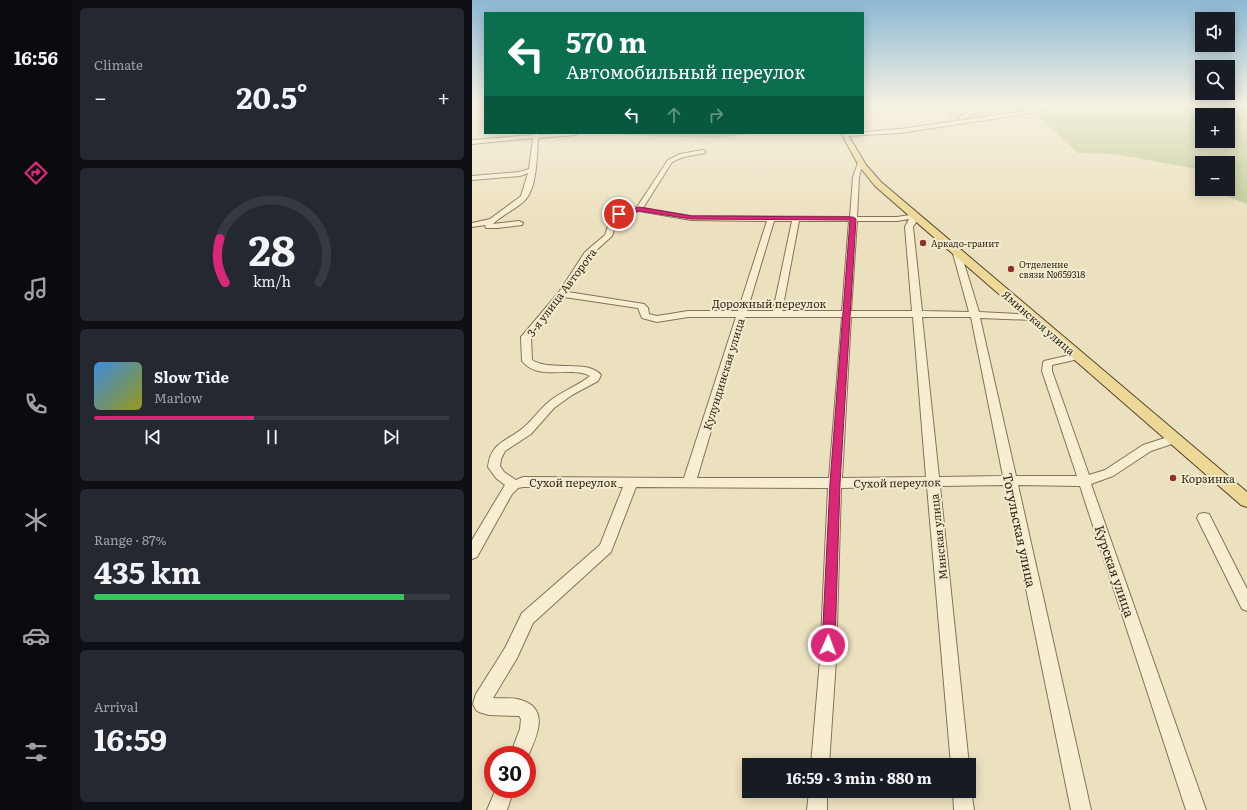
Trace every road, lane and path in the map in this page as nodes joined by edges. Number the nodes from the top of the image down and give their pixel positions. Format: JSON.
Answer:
{"nodes":[{"id":1,"x":534,"y":143,"type":"edge"},
{"id":2,"x":849,"y":143,"type":"edge"},
{"id":3,"x":704,"y":152,"type":"dead end"},
{"id":4,"x":861,"y":163,"type":"junction"},
{"id":5,"x":531,"y":170,"type":"junction"},
{"id":6,"x":472,"y":178,"type":"edge"},
{"id":7,"x":639,"y":209,"type":"junction"},
{"id":8,"x":916,"y":216,"type":"junction"},
{"id":9,"x":771,"y":219,"type":"junction"},
{"id":10,"x":796,"y":219,"type":"junction"},
{"id":11,"x":853,"y":219,"type":"junction"},
{"id":12,"x":492,"y":221,"type":"junction"},
{"id":13,"x":519,"y":223,"type":"dead end"},
{"id":14,"x":472,"y":225,"type":"edge"},
{"id":15,"x":956,"y":250,"type":"junction"},
{"id":16,"x":562,"y":294,"type":"junction"},
{"id":17,"x":741,"y":314,"type":"junction"},
{"id":18,"x":917,"y":314,"type":"junction"},
{"id":19,"x":777,"y":315,"type":"junction"},
{"id":20,"x":847,"y":315,"type":"junction"},
{"id":21,"x":975,"y":315,"type":"junction"},
{"id":22,"x":1034,"y":317,"type":"junction"},
{"id":23,"x":1079,"y":356,"type":"junction"},
{"id":24,"x":1174,"y":439,"type":"junction"},
{"id":25,"x":1009,"y":480,"type":"junction"},
{"id":26,"x":1085,"y":480,"type":"junction"},
{"id":27,"x":932,"y":481,"type":"junction"},
{"id":28,"x":631,"y":483,"type":"junction"},
{"id":29,"x":689,"y":483,"type":"junction"},
{"id":30,"x":835,"y":483,"type":"junction"},
{"id":31,"x":514,"y":485,"type":"junction"},
{"id":32,"x":1247,"y":501,"type":"edge"},
{"id":33,"x":1204,"y":518,"type":"dead end"},
{"id":34,"x":472,"y":553,"type":"edge"},
{"id":35,"x":1247,"y":604,"type":"edge"},
{"id":36,"x":522,"y":746,"type":"edge"},
{"id":37,"x":821,"y":758,"type":"edge"},
{"id":38,"x":959,"y":758,"type":"edge"},
{"id":39,"x":502,"y":798,"type":"edge"},
{"id":40,"x":818,"y":798,"type":"edge"},
{"id":41,"x":963,"y":798,"type":"edge"},
{"id":42,"x":497,"y":810,"type":"edge"},
{"id":43,"x":817,"y":810,"type":"edge"},
{"id":44,"x":964,"y":810,"type":"edge"},
{"id":45,"x":1080,"y":810,"type":"edge"},
{"id":46,"x":1196,"y":810,"type":"edge"}],
"edges":[{"from":1,"to":5,"type":"street"},
{"from":2,"to":4,"type":"main road","name":"Яминская улица"},
{"from":3,"to":7,"type":"street"},
{"from":4,"to":8,"type":"main road","name":"Яминская улица"},
{"from":4,"to":11,"type":"street"},
{"from":5,"to":6,"type":"street"},
{"from":5,"to":12,"type":"street"},
{"from":7,"to":9,"type":"street"},
{"from":7,"to":16,"type":"street","name":"3-я улица Авторота"},
{"from":8,"to":11,"type":"street"},
{"from":8,"to":15,"type":"main road","name":"Яминская улица"},
{"from":8,"to":18,"type":"street","name":"Минская улица"},
{"from":9,"to":10,"type":"street"},
{"from":9,"to":17,"type":"street","name":"Кулундинская улица"},
{"from":10,"to":11,"type":"street"},
{"from":10,"to":19,"type":"street"},
{"from":11,"to":20,"type":"street"},
{"from":12,"to":13,"type":"street"},
{"from":12,"to":14,"type":"street"},
{"from":15,"to":21,"type":"street","name":"Тогульская улица"},
{"from":15,"to":22,"type":"main road","name":"Яминская улица"},
{"from":16,"to":17,"type":"street","name":"Дорожный переулок"},
{"from":16,"to":31,"type":"street","name":"3-я улица Авторота"},
{"from":17,"to":19,"type":"street","name":"Дорожный переулок"},
{"from":17,"to":29,"type":"street","name":"Кулундинская улица"},
{"from":18,"to":20,"type":"street","name":"Дорожный переулок"},
{"from":18,"to":21,"type":"street","name":"Дорожный переулок"},
{"from":18,"to":27,"type":"street","name":"Минская улица"},
{"from":19,"to":20,"type":"street","name":"Дорожный переулок"},
{"from":20,"to":30,"type":"street"},
{"from":21,"to":22,"type":"street","name":"Дорожный переулок"},
{"from":21,"to":25,"type":"street","name":"Тогульская улица"},
{"from":22,"to":23,"type":"main road","name":"Яминская улица"},
{"from":23,"to":24,"type":"main road","name":"Яминская улица"},
{"from":23,"to":26,"type":"street","name":"Курская улица"},
{"from":24,"to":26,"type":"street","name":"Сухой переулок"},
{"from":24,"to":32,"type":"main road","name":"Яминская улица"},
{"from":25,"to":26,"type":"street","name":"Сухой переулок"},
{"from":25,"to":27,"type":"street","name":"Сухой переулок"},
{"from":25,"to":45,"type":"street","name":"Тогульская улица"},
{"from":26,"to":46,"type":"street","name":"Курская улица"},
{"from":27,"to":30,"type":"street","name":"Сухой переулок"},
{"from":27,"to":38,"type":"street","name":"Минская улица"},
{"from":28,"to":29,"type":"street","name":"Сухой переулок"},
{"from":28,"to":31,"type":"street","name":"Сухой переулок"},
{"from":28,"to":36,"type":"street"},
{"from":29,"to":30,"type":"street","name":"Сухой переулок"},
{"from":30,"to":37,"type":"street"},
{"from":31,"to":34,"type":"street"},
{"from":33,"to":35,"type":"street"},
{"from":39,"to":42,"type":"street"},
{"from":40,"to":43,"type":"street"},
{"from":41,"to":44,"type":"street"}]}
